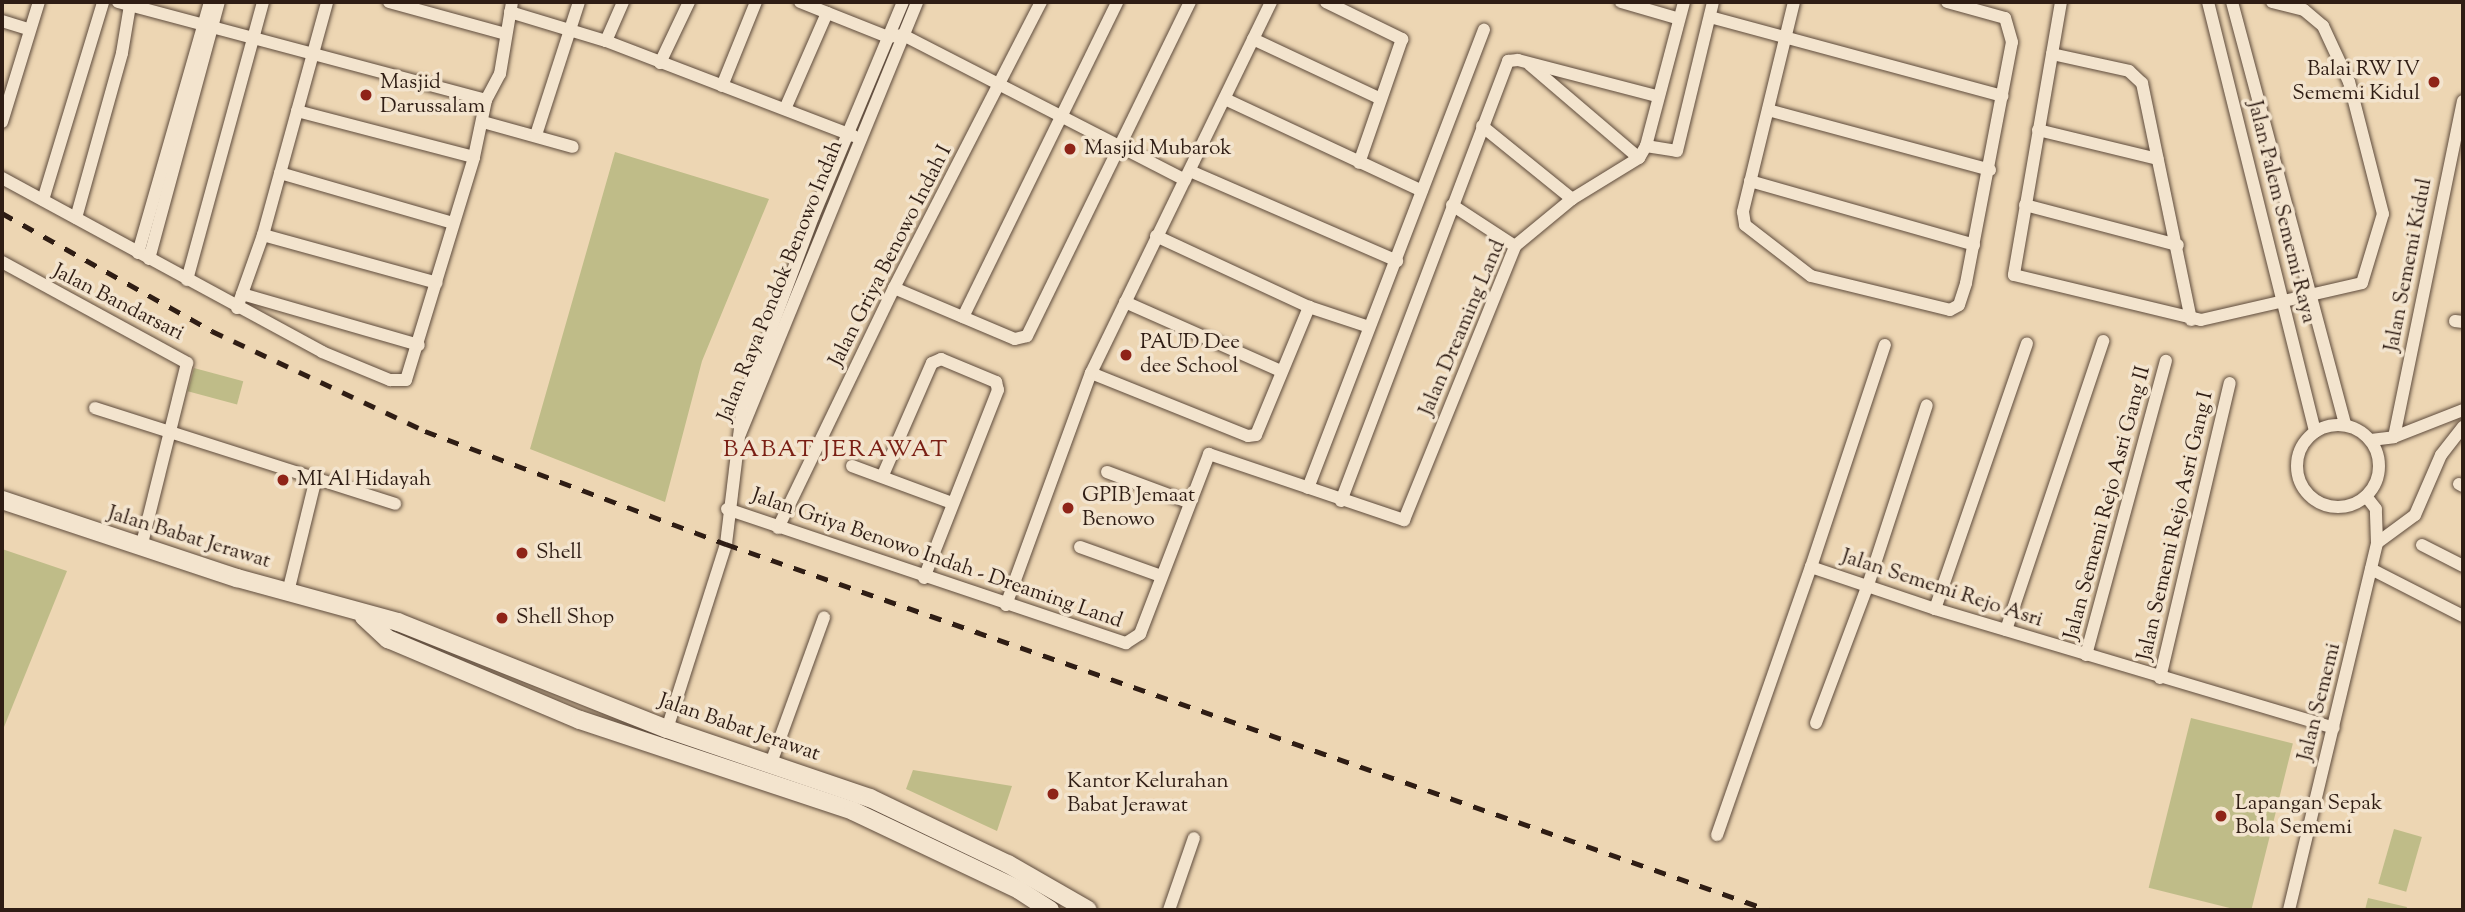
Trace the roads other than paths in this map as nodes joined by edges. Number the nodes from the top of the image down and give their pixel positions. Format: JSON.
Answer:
{"nodes":[{"id":1,"x":39,"y":2,"type":"edge"},
{"id":2,"x":103,"y":2,"type":"edge"},
{"id":3,"x":210,"y":2,"type":"edge"},
{"id":4,"x":219,"y":2,"type":"edge"},
{"id":5,"x":262,"y":2,"type":"edge"},
{"id":6,"x":327,"y":2,"type":"edge"},
{"id":7,"x":389,"y":2,"type":"edge"},
{"id":8,"x":579,"y":2,"type":"edge"},
{"id":9,"x":623,"y":2,"type":"edge"},
{"id":10,"x":689,"y":2,"type":"edge"},
{"id":11,"x":756,"y":2,"type":"edge"},
{"id":12,"x":800,"y":2,"type":"edge"},
{"id":13,"x":903,"y":2,"type":"edge"},
{"id":14,"x":917,"y":2,"type":"edge"},
{"id":15,"x":1041,"y":2,"type":"edge"},
{"id":16,"x":1117,"y":2,"type":"edge"},
{"id":17,"x":1190,"y":2,"type":"edge"},
{"id":18,"x":1271,"y":2,"type":"edge"},
{"id":19,"x":1326,"y":2,"type":"edge"},
{"id":20,"x":1621,"y":2,"type":"edge"},
{"id":21,"x":1684,"y":2,"type":"edge"},
{"id":22,"x":1713,"y":2,"type":"edge"},
{"id":23,"x":1794,"y":2,"type":"edge"},
{"id":24,"x":1947,"y":2,"type":"edge"},
{"id":25,"x":2061,"y":2,"type":"edge"},
{"id":26,"x":2208,"y":2,"type":"edge"},
{"id":27,"x":2273,"y":2,"type":"edge"},
{"id":28,"x":124,"y":3,"type":"edge"},
{"id":29,"x":511,"y":7,"type":"edge"},
{"id":30,"x":2233,"y":8,"type":"edge"},
{"id":31,"x":827,"y":13,"type":"junction"},
{"id":32,"x":1710,"y":17,"type":"junction"},
{"id":33,"x":1676,"y":18,"type":"junction"},
{"id":34,"x":2,"y":20,"type":"edge"},
{"id":35,"x":206,"y":27,"type":"junction"},
{"id":36,"x":28,"y":29,"type":"junction"},
{"id":37,"x":571,"y":29,"type":"junction"},
{"id":38,"x":1484,"y":30,"type":"dead end"},
{"id":39,"x":506,"y":34,"type":"junction"},
{"id":40,"x":903,"y":35,"type":"junction"},
{"id":41,"x":1785,"y":36,"type":"junction"},
{"id":42,"x":888,"y":37,"type":"junction"},
{"id":43,"x":1253,"y":39,"type":"junction"},
{"id":44,"x":252,"y":40,"type":"junction"},
{"id":45,"x":606,"y":41,"type":"junction"},
{"id":46,"x":314,"y":54,"type":"junction"},
{"id":47,"x":2052,"y":54,"type":"junction"},
{"id":48,"x":1527,"y":62,"type":"junction"},
{"id":49,"x":660,"y":63,"type":"junction"},
{"id":50,"x":722,"y":86,"type":"junction"},
{"id":51,"x":1000,"y":87,"type":"junction"},
{"id":52,"x":5,"y":89,"type":"edge"},
{"id":53,"x":1656,"y":96,"type":"junction"},
{"id":54,"x":2003,"y":96,"type":"junction"},
{"id":55,"x":1225,"y":99,"type":"junction"},
{"id":56,"x":1381,"y":99,"type":"junction"},
{"id":57,"x":486,"y":100,"type":"junction"},
{"id":58,"x":785,"y":110,"type":"junction"},
{"id":59,"x":1768,"y":110,"type":"junction"},
{"id":60,"x":2462,"y":110,"type":"edge"},
{"id":61,"x":297,"y":111,"type":"junction"},
{"id":62,"x":1062,"y":114,"type":"junction"},
{"id":63,"x":2,"y":122,"type":"edge"},
{"id":64,"x":483,"y":122,"type":"junction"},
{"id":65,"x":1482,"y":126,"type":"junction"},
{"id":66,"x":2038,"y":130,"type":"junction"},
{"id":67,"x":536,"y":135,"type":"junction"},
{"id":68,"x":854,"y":136,"type":"junction"},
{"id":69,"x":1118,"y":144,"type":"junction"},
{"id":70,"x":573,"y":147,"type":"dead end"},
{"id":71,"x":1657,"y":149,"type":"junction"},
{"id":72,"x":474,"y":157,"type":"junction"},
{"id":73,"x":1639,"y":158,"type":"junction"},
{"id":74,"x":2158,"y":159,"type":"junction"},
{"id":75,"x":1359,"y":163,"type":"junction"},
{"id":76,"x":1990,"y":170,"type":"junction"},
{"id":77,"x":280,"y":173,"type":"junction"},
{"id":78,"x":1187,"y":175,"type":"junction"},
{"id":79,"x":2,"y":178,"type":"edge"},
{"id":80,"x":1750,"y":181,"type":"junction"},
{"id":81,"x":1422,"y":191,"type":"junction"},
{"id":82,"x":1572,"y":199,"type":"junction"},
{"id":83,"x":43,"y":200,"type":"junction"},
{"id":84,"x":1452,"y":205,"type":"junction"},
{"id":85,"x":2025,"y":205,"type":"junction"},
{"id":86,"x":76,"y":218,"type":"junction"},
{"id":87,"x":453,"y":223,"type":"junction"},
{"id":88,"x":263,"y":235,"type":"junction"},
{"id":89,"x":1156,"y":236,"type":"junction"},
{"id":90,"x":1974,"y":245,"type":"junction"},
{"id":91,"x":2178,"y":245,"type":"junction"},
{"id":92,"x":1515,"y":246,"type":"junction"},
{"id":93,"x":143,"y":256,"type":"junction"},
{"id":94,"x":1397,"y":261,"type":"junction"},
{"id":95,"x":2,"y":262,"type":"edge"},
{"id":96,"x":187,"y":280,"type":"junction"},
{"id":97,"x":437,"y":283,"type":"junction"},
{"id":98,"x":894,"y":288,"type":"junction"},
{"id":99,"x":242,"y":294,"type":"junction"},
{"id":100,"x":2308,"y":294,"type":"junction"},
{"id":101,"x":2283,"y":300,"type":"junction"},
{"id":102,"x":1125,"y":302,"type":"junction"},
{"id":103,"x":1309,"y":307,"type":"junction"},
{"id":104,"x":237,"y":308,"type":"junction"},
{"id":105,"x":963,"y":317,"type":"junction"},
{"id":106,"x":2192,"y":320,"type":"junction"},
{"id":107,"x":1369,"y":327,"type":"junction"},
{"id":108,"x":2103,"y":341,"type":"dead end"},
{"id":109,"x":2027,"y":344,"type":"dead end"},
{"id":110,"x":419,"y":345,"type":"junction"},
{"id":111,"x":1885,"y":345,"type":"dead end"},
{"id":112,"x":2166,"y":361,"type":"dead end"},
{"id":113,"x":1282,"y":371,"type":"junction"},
{"id":114,"x":1091,"y":373,"type":"junction"},
{"id":115,"x":2230,"y":383,"type":"dead end"},
{"id":116,"x":1927,"y":405,"type":"dead end"},
{"id":117,"x":95,"y":408,"type":"dead end"},
{"id":118,"x":2459,"y":410,"type":"edge"},
{"id":119,"x":2345,"y":425,"type":"junction"},
{"id":120,"x":2463,"y":427,"type":"edge"},
{"id":121,"x":2315,"y":432,"type":"junction"},
{"id":122,"x":167,"y":433,"type":"junction"},
{"id":123,"x":2394,"y":437,"type":"junction"},
{"id":124,"x":2371,"y":440,"type":"junction"},
{"id":125,"x":1216,"y":453,"type":"joint"},
{"id":126,"x":852,"y":466,"type":"dead end"},
{"id":127,"x":1107,"y":471,"type":"dead end"},
{"id":128,"x":883,"y":475,"type":"junction"},
{"id":129,"x":316,"y":478,"type":"junction"},
{"id":130,"x":1311,"y":489,"type":"junction"},
{"id":131,"x":2366,"y":496,"type":"junction"},
{"id":132,"x":1337,"y":499,"type":"junction"},
{"id":133,"x":2,"y":500,"type":"edge"},
{"id":134,"x":1188,"y":502,"type":"junction"},
{"id":135,"x":396,"y":503,"type":"dead end"},
{"id":136,"x":952,"y":503,"type":"junction"},
{"id":137,"x":727,"y":509,"type":"junction"},
{"id":138,"x":778,"y":528,"type":"junction"},
{"id":139,"x":2377,"y":542,"type":"junction"},
{"id":140,"x":2422,"y":545,"type":"dead end"},
{"id":141,"x":141,"y":547,"type":"junction"},
{"id":142,"x":1080,"y":547,"type":"dead end"},
{"id":143,"x":2463,"y":566,"type":"edge"},
{"id":144,"x":1811,"y":567,"type":"junction"},
{"id":145,"x":2371,"y":569,"type":"junction"},
{"id":146,"x":1161,"y":576,"type":"junction"},
{"id":147,"x":924,"y":578,"type":"junction"},
{"id":148,"x":1868,"y":585,"type":"junction"},
{"id":149,"x":288,"y":592,"type":"junction"},
{"id":150,"x":1006,"y":605,"type":"junction"},
{"id":151,"x":1935,"y":609,"type":"junction"},
{"id":152,"x":2463,"y":616,"type":"edge"},
{"id":153,"x":365,"y":617,"type":"junction"},
{"id":154,"x":824,"y":618,"type":"dead end"},
{"id":155,"x":2006,"y":630,"type":"junction"},
{"id":156,"x":2087,"y":654,"type":"junction"},
{"id":157,"x":2160,"y":678,"type":"junction"},
{"id":158,"x":1816,"y":723,"type":"dead end"},
{"id":159,"x":2334,"y":728,"type":"junction"},
{"id":160,"x":667,"y":729,"type":"junction"},
{"id":161,"x":771,"y":764,"type":"junction"},
{"id":162,"x":1717,"y":835,"type":"dead end"},
{"id":163,"x":1194,"y":838,"type":"dead end"},
{"id":164,"x":1050,"y":910,"type":"edge"},
{"id":165,"x":1088,"y":910,"type":"edge"},
{"id":166,"x":1169,"y":910,"type":"edge"},
{"id":167,"x":2289,"y":910,"type":"edge"}],
"edges":[{"from":1,"to":36,"type":"street"},
{"from":2,"to":83,"type":"street"},
{"from":3,"to":35,"type":"street"},
{"from":4,"to":35,"type":"street"},
{"from":5,"to":44,"type":"street"},
{"from":6,"to":46,"type":"street"},
{"from":7,"to":39,"type":"street"},
{"from":8,"to":37,"type":"street"},
{"from":9,"to":45,"type":"street"},
{"from":10,"to":49,"type":"street"},
{"from":11,"to":50,"type":"street"},
{"from":12,"to":31,"type":"street"},
{"from":13,"to":42,"type":"street","name":"Jalan Raya Pondok Benowo Indah"},
{"from":14,"to":40,"type":"street","name":"Jalan Raya Pondok Benowo Indah"},
{"from":15,"to":51,"type":"street","name":"Jalan Griya Benowo Indah I"},
{"from":16,"to":62,"type":"street"},
{"from":17,"to":69,"type":"street"},
{"from":18,"to":43,"type":"street"},
{"from":19,"to":56,"type":"street"},
{"from":20,"to":33,"type":"street"},
{"from":21,"to":33,"type":"street"},
{"from":22,"to":32,"type":"street"},
{"from":23,"to":41,"type":"street"},
{"from":24,"to":54,"type":"street"},
{"from":25,"to":47,"type":"street"},
{"from":26,"to":101,"type":"street","name":"Jalan Palem Sememi Raya"},
{"from":27,"to":100,"type":"street"},
{"from":28,"to":35,"type":"street"},
{"from":28,"to":86,"type":"street"},
{"from":29,"to":37,"type":"street","name":"Jalan Raya Pondok Benowo Indah"},
{"from":29,"to":39,"type":"street"},
{"from":30,"to":100,"type":"street","name":"Jalan Palem Sememi Raya"},
{"from":31,"to":42,"type":"street"},
{"from":31,"to":58,"type":"street"},
{"from":32,"to":41,"type":"street"},
{"from":32,"to":71,"type":"street"},
{"from":33,"to":53,"type":"street"},
{"from":34,"to":36,"type":"street"},
{"from":35,"to":44,"type":"street"},
{"from":35,"to":93,"type":"street"},
{"from":36,"to":52,"type":"street"},
{"from":37,"to":45,"type":"street","name":"Jalan Raya Pondok Benowo Indah"},
{"from":37,"to":67,"type":"street"},
{"from":38,"to":81,"type":"street"},
{"from":39,"to":57,"type":"street"},
{"from":40,"to":42,"type":"street"},
{"from":40,"to":51,"type":"street"},
{"from":40,"to":68,"type":"street","name":"Jalan Raya Pondok Benowo Indah"},
{"from":41,"to":54,"type":"street"},
{"from":41,"to":59,"type":"street"},
{"from":42,"to":68,"type":"street","name":"Jalan Raya Pondok Benowo Indah"},
{"from":43,"to":55,"type":"street"},
{"from":43,"to":56,"type":"street"},
{"from":44,"to":46,"type":"street"},
{"from":44,"to":96,"type":"street"},
{"from":45,"to":49,"type":"street","name":"Jalan Raya Pondok Benowo Indah"},
{"from":46,"to":57,"type":"street"},
{"from":46,"to":61,"type":"street"},
{"from":47,"to":66,"type":"street"},
{"from":47,"to":74,"type":"street"},
{"from":48,"to":53,"type":"street"},
{"from":48,"to":65,"type":"street"},
{"from":48,"to":73,"type":"street"},
{"from":49,"to":50,"type":"street","name":"Jalan Raya Pondok Benowo Indah"},
{"from":50,"to":58,"type":"street","name":"Jalan Raya Pondok Benowo Indah"},
{"from":51,"to":62,"type":"street"},
{"from":51,"to":98,"type":"street","name":"Jalan Griya Benowo Indah I"},
{"from":52,"to":63,"type":"street"},
{"from":53,"to":71,"type":"street"},
{"from":54,"to":76,"type":"street"},
{"from":55,"to":75,"type":"street"},
{"from":55,"to":78,"type":"street"},
{"from":56,"to":75,"type":"street"},
{"from":57,"to":64,"type":"street"},
{"from":58,"to":68,"type":"street","name":"Jalan Raya Pondok Benowo Indah"},
{"from":59,"to":76,"type":"street"},
{"from":59,"to":80,"type":"street"},
{"from":60,"to":123,"type":"street","name":"Jalan Sememi Kidul"},
{"from":61,"to":72,"type":"street"},
{"from":61,"to":77,"type":"street"},
{"from":62,"to":69,"type":"street"},
{"from":62,"to":105,"type":"street"},
{"from":64,"to":67,"type":"street"},
{"from":64,"to":72,"type":"street"},
{"from":65,"to":82,"type":"street"},
{"from":65,"to":84,"type":"street"},
{"from":66,"to":74,"type":"street"},
{"from":66,"to":85,"type":"street"},
{"from":67,"to":70,"type":"street"},
{"from":68,"to":137,"type":"street","name":"Jalan Raya Pondok Benowo Indah"},
{"from":69,"to":78,"type":"street"},
{"from":69,"to":105,"type":"street"},
{"from":71,"to":73,"type":"street"},
{"from":72,"to":87,"type":"street"},
{"from":73,"to":82,"type":"street","name":"Jalan Dreaming Land"},
{"from":74,"to":91,"type":"street"},
{"from":75,"to":81,"type":"street"},
{"from":76,"to":90,"type":"street"},
{"from":77,"to":87,"type":"street"},
{"from":77,"to":88,"type":"street"},
{"from":78,"to":89,"type":"street"},
{"from":78,"to":94,"type":"street"},
{"from":79,"to":83,"type":"street"},
{"from":80,"to":90,"type":"street"},
{"from":80,"to":90,"type":"street"},
{"from":81,"to":94,"type":"street"},
{"from":82,"to":92,"type":"street","name":"Jalan Dreaming Land"},
{"from":83,"to":86,"type":"street"},
{"from":84,"to":92,"type":"street"},
{"from":84,"to":132,"type":"street"},
{"from":85,"to":91,"type":"street"},
{"from":85,"to":106,"type":"street"},
{"from":86,"to":93,"type":"street"},
{"from":87,"to":97,"type":"street"},
{"from":88,"to":97,"type":"street"},
{"from":88,"to":99,"type":"street"},
{"from":89,"to":102,"type":"street"},
{"from":89,"to":103,"type":"street"},
{"from":91,"to":106,"type":"street"},
{"from":92,"to":132,"type":"street","name":"Jalan Dreaming Land"},
{"from":93,"to":96,"type":"street"},
{"from":94,"to":107,"type":"street"},
{"from":95,"to":122,"type":"street","name":"Jalan Bandarsari"},
{"from":96,"to":104,"type":"street"},
{"from":97,"to":110,"type":"street"},
{"from":98,"to":105,"type":"street"},
{"from":98,"to":138,"type":"street","name":"Jalan Griya Benowo Indah I"},
{"from":99,"to":104,"type":"street"},
{"from":99,"to":110,"type":"street"},
{"from":100,"to":101,"type":"street"},
{"from":100,"to":119,"type":"street","name":"Jalan Palem Sememi Raya"},
{"from":101,"to":106,"type":"street"},
{"from":101,"to":121,"type":"street","name":"Jalan Palem Sememi Raya"},
{"from":102,"to":113,"type":"street"},
{"from":102,"to":114,"type":"street"},
{"from":103,"to":107,"type":"street"},
{"from":103,"to":113,"type":"street"},
{"from":104,"to":110,"type":"street"},
{"from":107,"to":130,"type":"street"},
{"from":108,"to":155,"type":"street"},
{"from":109,"to":151,"type":"street"},
{"from":111,"to":144,"type":"street"},
{"from":112,"to":156,"type":"street","name":"Jalan Sememi Rejo Asri Gang II"},
{"from":113,"to":114,"type":"street"},
{"from":114,"to":150,"type":"street"},
{"from":115,"to":157,"type":"street","name":"Jalan Sememi Rejo Asri Gang I"},
{"from":116,"to":148,"type":"street"},
{"from":117,"to":122,"type":"street"},
{"from":118,"to":123,"type":"street"},
{"from":119,"to":121,"type":"street"},
{"from":119,"to":124,"type":"street"},
{"from":120,"to":139,"type":"street"},
{"from":121,"to":131,"type":"street"},
{"from":122,"to":129,"type":"street"},
{"from":122,"to":141,"type":"street","name":"Jalan Bandarsari"},
{"from":123,"to":124,"type":"street"},
{"from":124,"to":131,"type":"street"},
{"from":125,"to":130,"type":"street","name":"Jalan Dreaming Land"},
{"from":125,"to":134,"type":"street","name":"Jalan Griya Benowo Indah - Dreaming Land"},
{"from":126,"to":128,"type":"street"},
{"from":127,"to":134,"type":"street"},
{"from":128,"to":136,"type":"street"},
{"from":128,"to":136,"type":"street"},
{"from":129,"to":135,"type":"street"},
{"from":129,"to":149,"type":"street"},
{"from":130,"to":132,"type":"street","name":"Jalan Dreaming Land"},
{"from":131,"to":139,"type":"street","name":"Jalan Sememi"},
{"from":133,"to":141,"type":"main road","name":"Jalan Babat Jerawat"},
{"from":134,"to":146,"type":"street","name":"Jalan Griya Benowo Indah - Dreaming Land"},
{"from":136,"to":147,"type":"street"},
{"from":137,"to":138,"type":"street","name":"Jalan Griya Benowo Indah - Dreaming Land"},
{"from":137,"to":160,"type":"street","name":"Jalan Raya Pondok Benowo Indah"},
{"from":138,"to":147,"type":"street","name":"Jalan Griya Benowo Indah - Dreaming Land"},
{"from":139,"to":145,"type":"street","name":"Jalan Sememi"},
{"from":140,"to":143,"type":"street"},
{"from":141,"to":149,"type":"main road","name":"Jalan Babat Jerawat"},
{"from":142,"to":146,"type":"street"},
{"from":144,"to":148,"type":"street","name":"Jalan Sememi Rejo Asri"},
{"from":144,"to":162,"type":"street","name":"Jalan Sememi Rejo Asri"},
{"from":145,"to":152,"type":"street"},
{"from":145,"to":159,"type":"street","name":"Jalan Sememi"},
{"from":146,"to":150,"type":"street","name":"Jalan Griya Benowo Indah - Dreaming Land"},
{"from":147,"to":150,"type":"street","name":"Jalan Griya Benowo Indah - Dreaming Land"},
{"from":148,"to":151,"type":"street","name":"Jalan Sememi Rejo Asri"},
{"from":148,"to":158,"type":"street"},
{"from":149,"to":153,"type":"main road","name":"Jalan Babat Jerawat"},
{"from":151,"to":155,"type":"street","name":"Jalan Sememi Rejo Asri"},
{"from":153,"to":160,"type":"main road","name":"Jalan Babat Jerawat"},
{"from":153,"to":164,"type":"main road","name":"Jalan Babat Jerawat"},
{"from":154,"to":161,"type":"street"},
{"from":155,"to":156,"type":"street","name":"Jalan Sememi Rejo Asri"},
{"from":156,"to":157,"type":"street","name":"Jalan Sememi Rejo Asri"},
{"from":157,"to":159,"type":"street","name":"Jalan Sememi Rejo Asri"},
{"from":159,"to":167,"type":"street","name":"Jalan Sememi"},
{"from":160,"to":161,"type":"main road","name":"Jalan Babat Jerawat"},
{"from":161,"to":165,"type":"main road","name":"Jalan Babat Jerawat"},
{"from":163,"to":166,"type":"street"}]}
